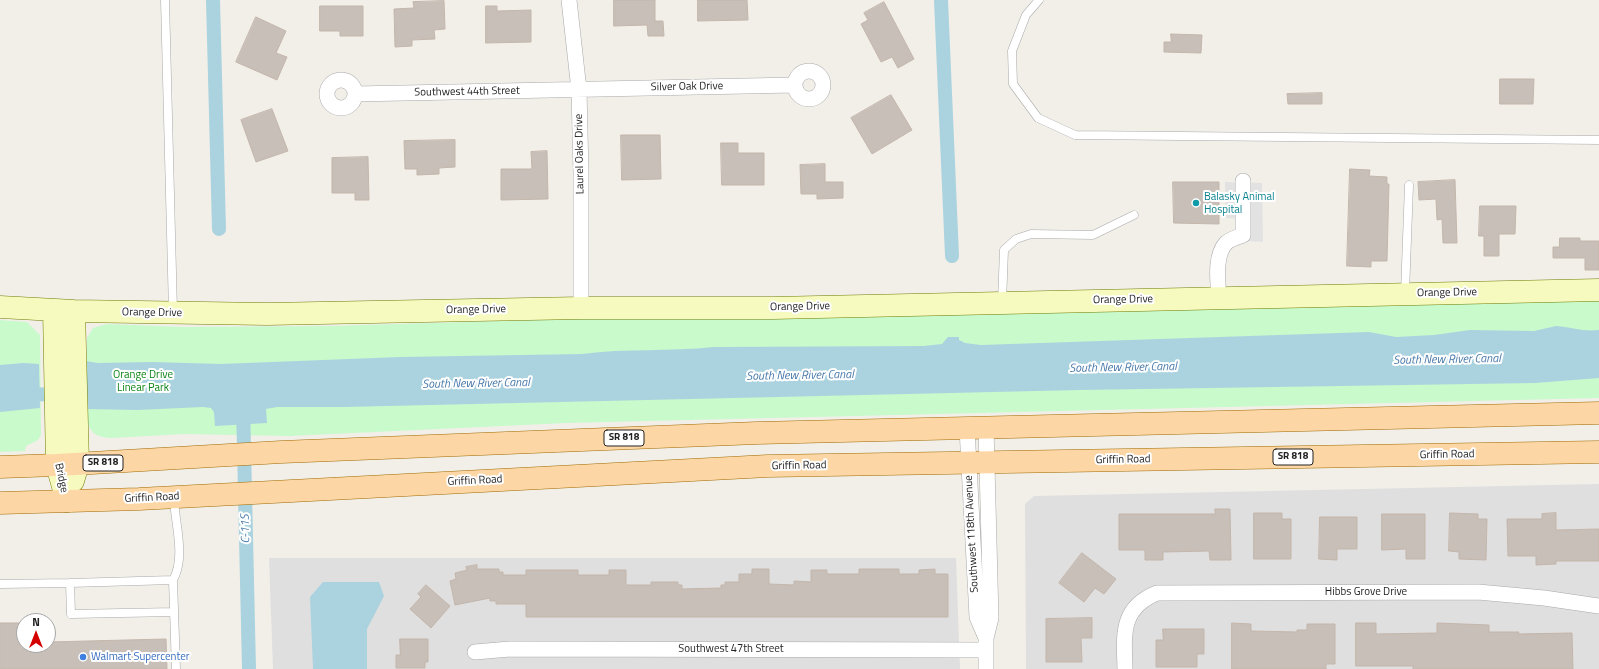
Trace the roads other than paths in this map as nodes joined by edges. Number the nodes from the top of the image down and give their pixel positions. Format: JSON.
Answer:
{"nodes":[{"id":1,"x":165,"y":0,"type":"edge"},
{"id":2,"x":569,"y":0,"type":"edge"},
{"id":3,"x":1039,"y":0,"type":"edge"},
{"id":4,"x":795,"y":85,"type":"dead end"},
{"id":5,"x":578,"y":90,"type":"junction"},
{"id":6,"x":355,"y":94,"type":"dead end"},
{"id":7,"x":1599,"y":140,"type":"edge"},
{"id":8,"x":1243,"y":181,"type":"dead end"},
{"id":9,"x":1409,"y":185,"type":"dead end"},
{"id":10,"x":1134,"y":215,"type":"dead end"},
{"id":11,"x":1599,"y":290,"type":"edge"},
{"id":12,"x":1405,"y":294,"type":"junction"},
{"id":13,"x":1219,"y":298,"type":"junction"},
{"id":14,"x":1002,"y":303,"type":"junction"},
{"id":15,"x":0,"y":307,"type":"edge"},
{"id":16,"x":581,"y":308,"type":"junction"},
{"id":17,"x":64,"y":310,"type":"junction"},
{"id":18,"x":173,"y":313,"type":"junction"},
{"id":19,"x":1599,"y":413,"type":"edge"},
{"id":20,"x":977,"y":428,"type":"junction"},
{"id":21,"x":1599,"y":452,"type":"edge"},
{"id":22,"x":978,"y":463,"type":"junction"},
{"id":23,"x":68,"y":465,"type":"junction"},
{"id":24,"x":0,"y":467,"type":"edge"},
{"id":25,"x":174,"y":497,"type":"junction"},
{"id":26,"x":66,"y":501,"type":"junction"},
{"id":27,"x":0,"y":504,"type":"edge"},
{"id":28,"x":173,"y":580,"type":"junction"},
{"id":29,"x":70,"y":583,"type":"junction"},
{"id":30,"x":0,"y":584,"type":"edge"},
{"id":31,"x":1599,"y":606,"type":"edge"},
{"id":32,"x":174,"y":612,"type":"junction"},
{"id":33,"x":986,"y":644,"type":"junction"},
{"id":34,"x":475,"y":652,"type":"dead end"},
{"id":35,"x":176,"y":669,"type":"edge"},
{"id":36,"x":986,"y":669,"type":"edge"},
{"id":37,"x":1125,"y":669,"type":"edge"}],
"edges":[{"from":1,"to":18,"type":"lane"},
{"from":2,"to":5,"type":"street","name":"Laurel Oaks Drive"},
{"from":3,"to":7,"type":"lane"},
{"from":4,"to":5,"type":"street","name":"Silver Oak Drive"},
{"from":5,"to":6,"type":"street","name":"Southwest 44th Street"},
{"from":5,"to":16,"type":"street","name":"Laurel Oaks Drive"},
{"from":8,"to":13,"type":"street"},
{"from":9,"to":12,"type":"lane"},
{"from":10,"to":14,"type":"lane"},
{"from":11,"to":12,"type":"street","name":"Orange Drive"},
{"from":12,"to":13,"type":"street","name":"Orange Drive"},
{"from":13,"to":14,"type":"street","name":"Orange Drive"},
{"from":14,"to":16,"type":"street","name":"Orange Drive"},
{"from":15,"to":17,"type":"street","name":"Orange Drive"},
{"from":16,"to":18,"type":"street","name":"Orange Drive"},
{"from":17,"to":18,"type":"street","name":"Orange Drive"},
{"from":17,"to":23,"type":"street","name":"Bridge"},
{"from":19,"to":20,"type":"main road","number":"SR 818"},
{"from":20,"to":22,"type":"street","name":"Southwest 118th Avenue"},
{"from":20,"to":23,"type":"main road","number":"SR 818"},
{"from":21,"to":22,"type":"main road","name":"Griffin Road","number":"SR 818"},
{"from":22,"to":25,"type":"main road","name":"Griffin Road","number":"SR 818"},
{"from":22,"to":33,"type":"street","name":"Southwest 118th Avenue"},
{"from":23,"to":24,"type":"main road","number":"SR 818"},
{"from":23,"to":26,"type":"street","name":"Bridge"},
{"from":25,"to":26,"type":"main road","name":"Griffin Road","number":"SR 818"},
{"from":25,"to":28,"type":"lane"},
{"from":26,"to":27,"type":"main road","name":"Griffin Road","number":"SR 818"},
{"from":28,"to":29,"type":"lane"},
{"from":28,"to":32,"type":"lane"},
{"from":29,"to":30,"type":"lane"},
{"from":29,"to":32,"type":"lane"},
{"from":31,"to":37,"type":"street","name":"Hibbs Grove Drive"},
{"from":32,"to":35,"type":"lane"},
{"from":33,"to":34,"type":"street","name":"Southwest 47th Street"},
{"from":33,"to":36,"type":"street","name":"Southwest 118th Avenue"}]}
